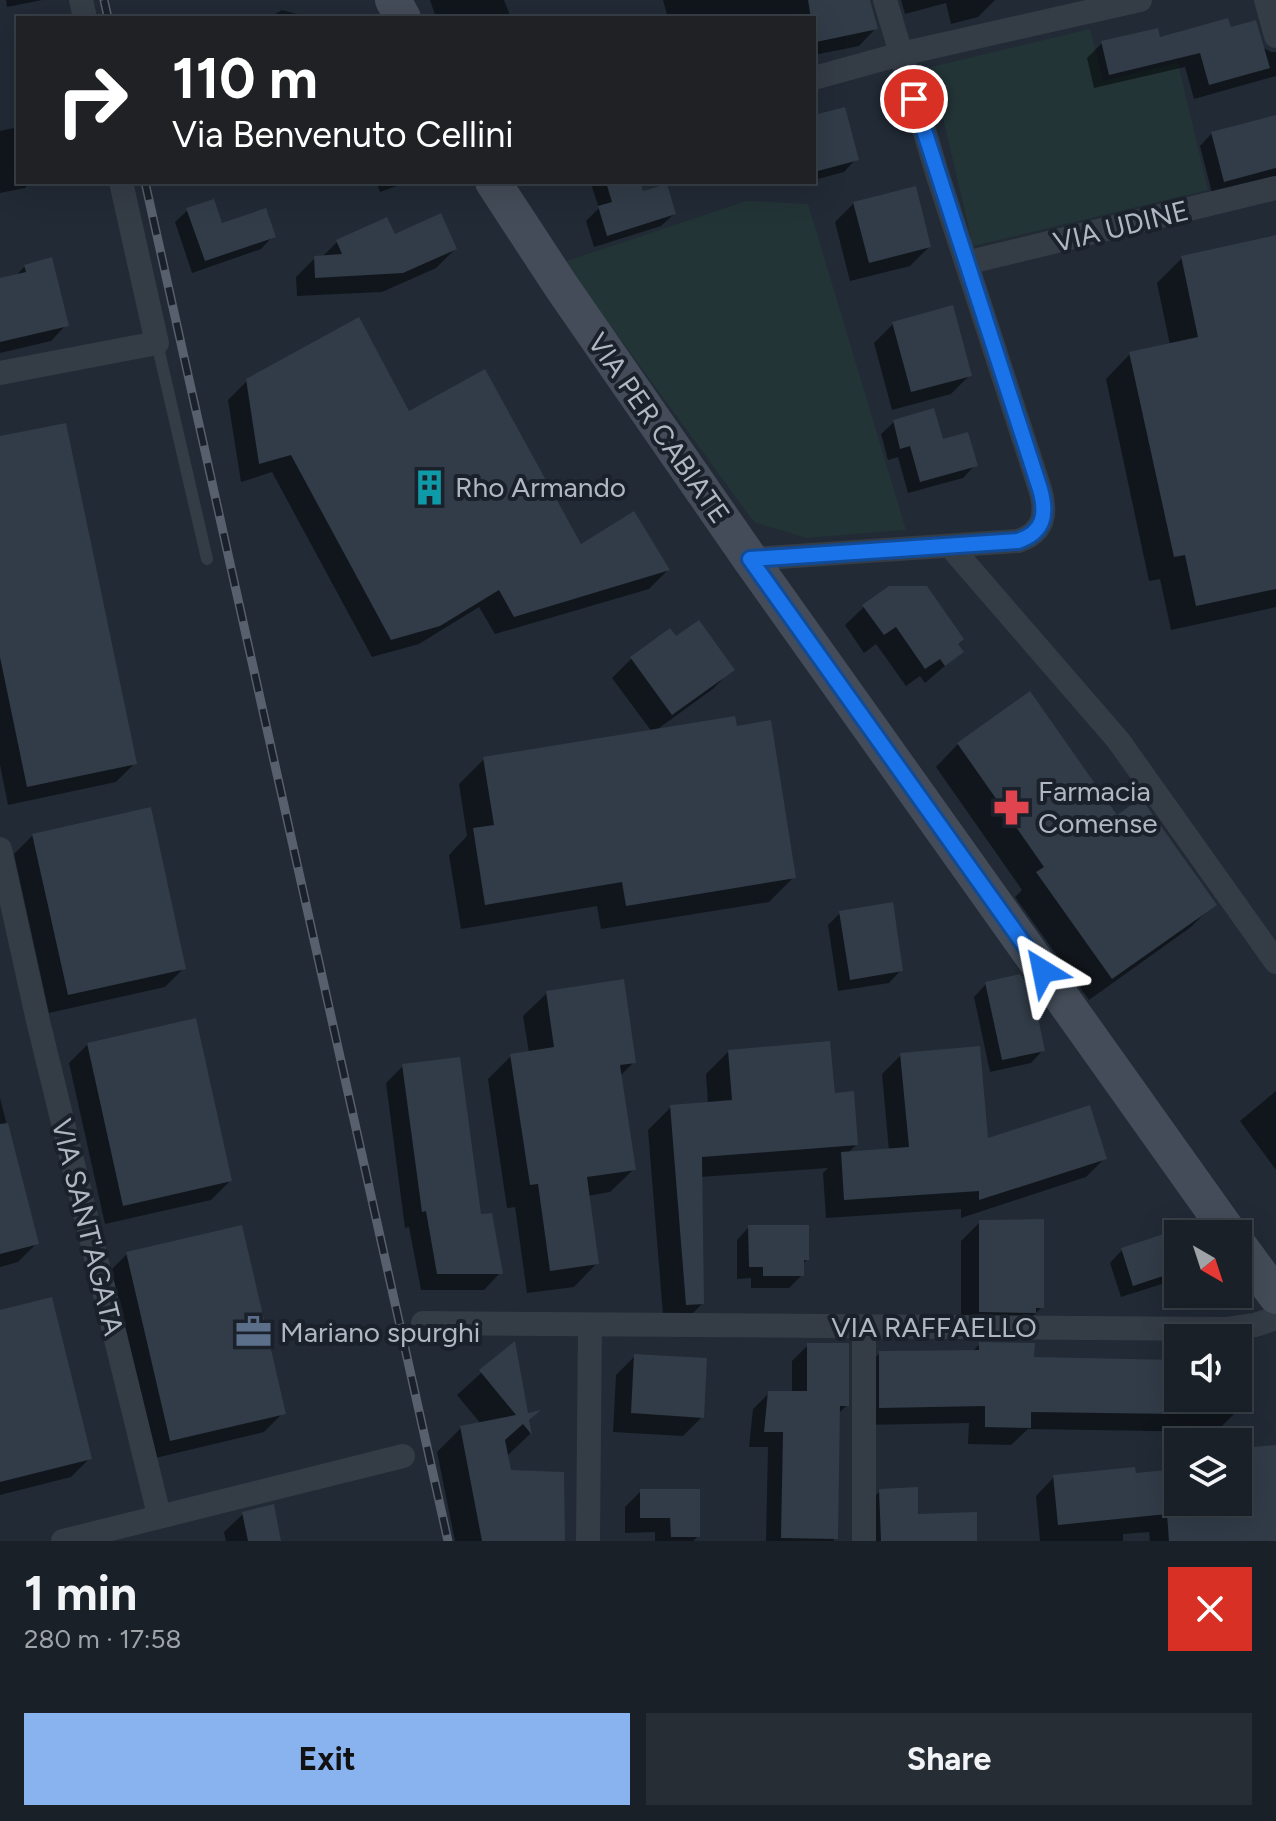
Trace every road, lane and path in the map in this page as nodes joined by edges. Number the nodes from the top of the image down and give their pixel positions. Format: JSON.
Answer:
{"nodes":[{"id":1,"x":885,"y":0,"type":"edge"},
{"id":2,"x":1140,"y":0,"type":"edge"},
{"id":3,"x":1266,"y":0,"type":"edge"},
{"id":4,"x":1276,"y":36,"type":"edge"},
{"id":5,"x":901,"y":54,"type":"junction"},
{"id":6,"x":816,"y":77,"type":"edge"},
{"id":7,"x":121,"y":184,"type":"edge"},
{"id":8,"x":494,"y":184,"type":"edge"},
{"id":9,"x":1276,"y":188,"type":"edge"},
{"id":10,"x":966,"y":263,"type":"junction"},
{"id":11,"x":157,"y":343,"type":"junction"},
{"id":12,"x":0,"y":373,"type":"edge"},
{"id":13,"x":950,"y":546,"type":"junction"},
{"id":14,"x":207,"y":559,"type":"dead end"},
{"id":15,"x":750,"y":559,"type":"junction"},
{"id":16,"x":0,"y":849,"type":"edge"},
{"id":17,"x":10,"y":940,"type":"edge"},
{"id":18,"x":1276,"y":962,"type":"edge"},
{"id":19,"x":1220,"y":1220,"type":"edge"},
{"id":20,"x":1252,"y":1263,"type":"edge"},
{"id":21,"x":1276,"y":1296,"type":"edge"},
{"id":22,"x":1276,"y":1318,"type":"edge"},
{"id":23,"x":423,"y":1323,"type":"dead end"},
{"id":24,"x":590,"y":1325,"type":"junction"},
{"id":25,"x":864,"y":1327,"type":"junction"},
{"id":26,"x":403,"y":1456,"type":"dead end"},
{"id":27,"x":159,"y":1515,"type":"junction"},
{"id":28,"x":100,"y":1536,"type":"edge"},
{"id":29,"x":63,"y":1541,"type":"edge"},
{"id":30,"x":588,"y":1541,"type":"edge"},
{"id":31,"x":864,"y":1541,"type":"edge"}],
"edges":[{"from":1,"to":5,"type":"street"},
{"from":2,"to":5,"type":"street"},
{"from":3,"to":4,"type":"street"},
{"from":5,"to":6,"type":"street"},
{"from":5,"to":10,"type":"street"},
{"from":7,"to":11,"type":"street"},
{"from":8,"to":15,"type":"street","name":"VIA PER CABIATE"},
{"from":9,"to":10,"type":"street","name":"VIA UDINE"},
{"from":10,"to":13,"type":"street"},
{"from":11,"to":12,"type":"street"},
{"from":11,"to":14,"type":"lane"},
{"from":13,"to":15,"type":"street"},
{"from":13,"to":18,"type":"street"},
{"from":15,"to":19,"type":"street","name":"VIA PER CABIATE"},
{"from":16,"to":17,"type":"street","name":"VIA SANT'AGATA"},
{"from":17,"to":27,"type":"street","name":"VIA SANT'AGATA"},
{"from":20,"to":21,"type":"street"},
{"from":22,"to":25,"type":"street","name":"VIA RAFFAELLO"},
{"from":23,"to":24,"type":"street","name":"VIA RAFFAELLO"},
{"from":24,"to":25,"type":"street","name":"VIA RAFFAELLO"},
{"from":24,"to":30,"type":"street"},
{"from":25,"to":31,"type":"street"},
{"from":26,"to":27,"type":"street"},
{"from":27,"to":28,"type":"street"},
{"from":28,"to":29,"type":"street"}]}
